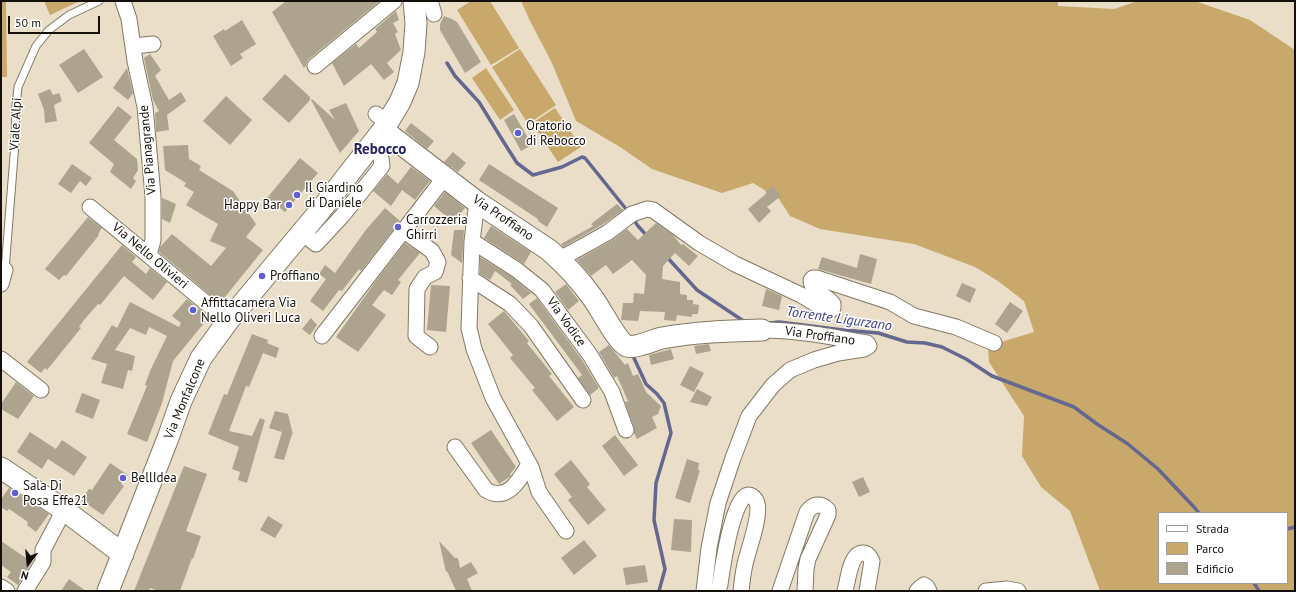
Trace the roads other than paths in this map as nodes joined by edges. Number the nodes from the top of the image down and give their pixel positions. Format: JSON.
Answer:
{"nodes":[{"id":1,"x":99,"y":1,"type":"edge"},
{"id":2,"x":122,"y":1,"type":"edge"},
{"id":3,"x":394,"y":1,"type":"edge"},
{"id":4,"x":414,"y":1,"type":"edge"},
{"id":5,"x":153,"y":44,"type":"dead end"},
{"id":6,"x":133,"y":46,"type":"junction"},
{"id":7,"x":315,"y":66,"type":"dead end"},
{"id":8,"x":381,"y":126,"type":"junction"},
{"id":9,"x":445,"y":177,"type":"junction"},
{"id":10,"x":478,"y":202,"type":"junction"},
{"id":11,"x":90,"y":207,"type":"dead end"},
{"id":12,"x":318,"y":212,"type":"junction"},
{"id":13,"x":339,"y":220,"type":"junction"},
{"id":14,"x":404,"y":231,"type":"junction"},
{"id":15,"x":301,"y":232,"type":"junction"},
{"id":16,"x":472,"y":241,"type":"junction"},
{"id":17,"x":149,"y":255,"type":"junction"},
{"id":18,"x":560,"y":259,"type":"junction"},
{"id":19,"x":3,"y":277,"type":"edge"},
{"id":20,"x":470,"y":278,"type":"junction"},
{"id":21,"x":228,"y":321,"type":"junction"},
{"id":22,"x":762,"y":330,"type":"joint"},
{"id":23,"x":322,"y":336,"type":"dead end"},
{"id":24,"x":994,"y":343,"type":"dead end"},
{"id":25,"x":430,"y":347,"type":"dead end"},
{"id":26,"x":1,"y":359,"type":"edge"},
{"id":27,"x":41,"y":390,"type":"dead end"},
{"id":28,"x":583,"y":400,"type":"dead end"},
{"id":29,"x":626,"y":430,"type":"dead end"},
{"id":30,"x":455,"y":447,"type":"dead end"},
{"id":31,"x":530,"y":464,"type":"junction"},
{"id":32,"x":1,"y":468,"type":"edge"},
{"id":33,"x":64,"y":510,"type":"junction"},
{"id":34,"x":566,"y":531,"type":"dead end"},
{"id":35,"x":123,"y":554,"type":"junction"},
{"id":36,"x":1,"y":587,"type":"edge"},
{"id":37,"x":7,"y":591,"type":"edge"},
{"id":38,"x":25,"y":591,"type":"edge"},
{"id":39,"x":108,"y":591,"type":"edge"},
{"id":40,"x":704,"y":591,"type":"edge"},
{"id":41,"x":717,"y":591,"type":"edge"},
{"id":42,"x":741,"y":591,"type":"edge"},
{"id":43,"x":780,"y":591,"type":"edge"},
{"id":44,"x":805,"y":591,"type":"edge"},
{"id":45,"x":845,"y":591,"type":"edge"},
{"id":46,"x":867,"y":591,"type":"edge"},
{"id":47,"x":917,"y":591,"type":"edge"},
{"id":48,"x":930,"y":591,"type":"edge"},
{"id":49,"x":986,"y":591,"type":"edge"},
{"id":50,"x":1018,"y":591,"type":"edge"}],
"edges":[{"from":1,"to":19,"type":"lane","name":"Viale Alpi"},
{"from":2,"to":6,"type":"street","name":"Via Pianagrande"},
{"from":3,"to":7,"type":"street"},
{"from":4,"to":8,"type":"main road","name":"Via Monfalcone"},
{"from":5,"to":6,"type":"street"},
{"from":6,"to":17,"type":"street","name":"Via Pianagrande"},
{"from":8,"to":9,"type":"main road","name":"Via Proffiano"},
{"from":8,"to":12,"type":"main road","name":"Via Monfalcone"},
{"from":8,"to":13,"type":"street"},
{"from":9,"to":10,"type":"main road","name":"Via Proffiano"},
{"from":9,"to":14,"type":"street"},
{"from":10,"to":16,"type":"street"},
{"from":10,"to":18,"type":"main road","name":"Via Proffiano"},
{"from":11,"to":17,"type":"street","name":"Via Nello Olivieri"},
{"from":12,"to":13,"type":"street"},
{"from":12,"to":15,"type":"main road","name":"Via Monfalcone"},
{"from":13,"to":15,"type":"street"},
{"from":14,"to":23,"type":"street"},
{"from":14,"to":25,"type":"street"},
{"from":15,"to":21,"type":"main road","name":"Via Monfalcone"},
{"from":16,"to":20,"type":"street"},
{"from":16,"to":29,"type":"street","name":"Via Vodice"},
{"from":17,"to":21,"type":"street","name":"Via Nello Olivieri"},
{"from":18,"to":22,"type":"main road","name":"Via Proffiano"},
{"from":18,"to":24,"type":"street","name":"Via Proffiano"},
{"from":20,"to":28,"type":"street"},
{"from":20,"to":31,"type":"street"},
{"from":21,"to":35,"type":"main road","name":"Via Monfalcone"},
{"from":22,"to":40,"type":"street","name":"Via Proffiano"},
{"from":26,"to":27,"type":"street"},
{"from":30,"to":31,"type":"street"},
{"from":31,"to":34,"type":"street"},
{"from":32,"to":33,"type":"main road"},
{"from":33,"to":35,"type":"main road"},
{"from":33,"to":38,"type":"street"},
{"from":35,"to":39,"type":"main road","name":"Via Monfalcone"},
{"from":36,"to":37,"type":"street"},
{"from":41,"to":42,"type":"street"},
{"from":43,"to":44,"type":"street"},
{"from":45,"to":46,"type":"street"},
{"from":47,"to":48,"type":"street"},
{"from":49,"to":50,"type":"street"}]}
